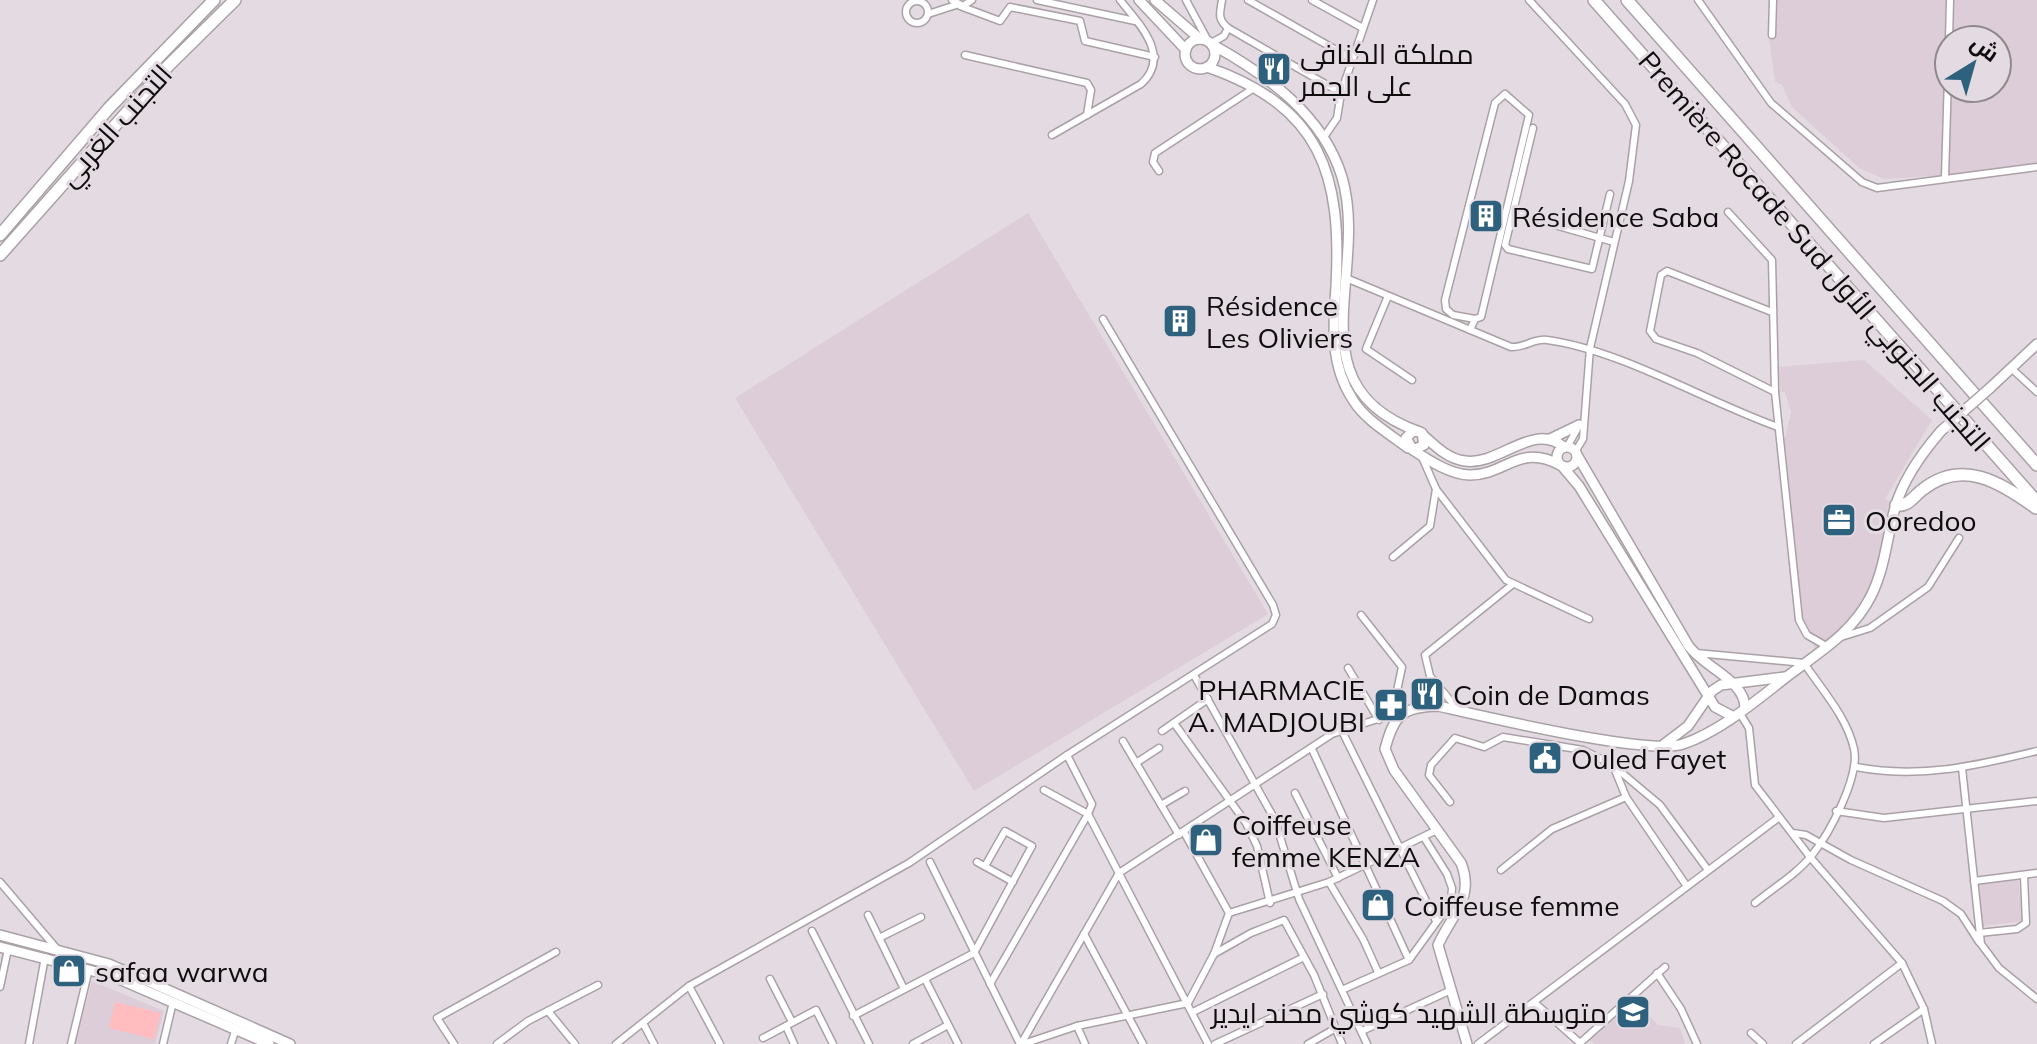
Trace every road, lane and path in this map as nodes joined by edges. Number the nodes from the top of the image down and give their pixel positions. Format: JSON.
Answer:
{"nodes":[{"id":1,"x":214,"y":0,"type":"edge"},
{"id":2,"x":235,"y":0,"type":"edge"},
{"id":3,"x":901,"y":0,"type":"edge"},
{"id":4,"x":972,"y":0,"type":"edge"},
{"id":5,"x":1037,"y":0,"type":"edge"},
{"id":6,"x":1120,"y":0,"type":"edge"},
{"id":7,"x":1139,"y":0,"type":"edge"},
{"id":8,"x":1155,"y":0,"type":"edge"},
{"id":9,"x":1186,"y":0,"type":"edge"},
{"id":10,"x":1222,"y":0,"type":"edge"},
{"id":11,"x":1248,"y":0,"type":"edge"},
{"id":12,"x":1312,"y":0,"type":"edge"},
{"id":13,"x":1373,"y":0,"type":"edge"},
{"id":14,"x":1529,"y":0,"type":"edge"},
{"id":15,"x":1594,"y":0,"type":"edge"},
{"id":16,"x":1627,"y":0,"type":"edge"},
{"id":17,"x":1698,"y":0,"type":"edge"},
{"id":18,"x":1773,"y":0,"type":"edge"},
{"id":19,"x":1950,"y":0,"type":"edge"},
{"id":20,"x":922,"y":1,"type":"edge"},
{"id":21,"x":956,"y":4,"type":"edge"},
{"id":22,"x":906,"y":11,"type":"junction"},
{"id":23,"x":928,"y":14,"type":"junction"},
{"id":24,"x":1137,"y":21,"type":"junction"},
{"id":25,"x":1949,"y":24,"type":"edge"},
{"id":26,"x":1361,"y":27,"type":"junction"},
{"id":27,"x":1228,"y":28,"type":"junction"},
{"id":28,"x":1772,"y":35,"type":"dead end"},
{"id":29,"x":1208,"y":42,"type":"junction"},
{"id":30,"x":1186,"y":50,"type":"junction"},
{"id":31,"x":965,"y":55,"type":"dead end"},
{"id":32,"x":1155,"y":57,"type":"junction"},
{"id":33,"x":1352,"y":59,"type":"junction"},
{"id":34,"x":1207,"y":67,"type":"junction"},
{"id":35,"x":1254,"y":88,"type":"junction"},
{"id":36,"x":1341,"y":93,"type":"junction"},
{"id":37,"x":1947,"y":104,"type":"edge"},
{"id":38,"x":1087,"y":115,"type":"junction"},
{"id":39,"x":1533,"y":128,"type":"dead end"},
{"id":40,"x":1052,"y":135,"type":"dead end"},
{"id":41,"x":1324,"y":137,"type":"junction"},
{"id":42,"x":2037,"y":167,"type":"edge"},
{"id":43,"x":1159,"y":171,"type":"dead end"},
{"id":44,"x":1945,"y":177,"type":"junction"},
{"id":45,"x":1610,"y":194,"type":"dead end"},
{"id":46,"x":1728,"y":212,"type":"dead end"},
{"id":47,"x":1513,"y":213,"type":"junction"},
{"id":48,"x":0,"y":235,"type":"edge"},
{"id":49,"x":1600,"y":238,"type":"junction"},
{"id":50,"x":1614,"y":242,"type":"junction"},
{"id":51,"x":0,"y":257,"type":"edge"},
{"id":52,"x":1346,"y":278,"type":"junction"},
{"id":53,"x":1388,"y":296,"type":"junction"},
{"id":54,"x":1772,"y":312,"type":"junction"},
{"id":55,"x":1103,"y":319,"type":"dead end"},
{"id":56,"x":1475,"y":319,"type":"junction"},
{"id":57,"x":1470,"y":330,"type":"junction"},
{"id":58,"x":2037,"y":344,"type":"edge"},
{"id":59,"x":1590,"y":348,"type":"junction"},
{"id":60,"x":2011,"y":368,"type":"junction"},
{"id":61,"x":1412,"y":380,"type":"dead end"},
{"id":62,"x":1775,"y":392,"type":"junction"},
{"id":63,"x":2037,"y":392,"type":"edge"},
{"id":64,"x":1581,"y":421,"type":"junction"},
{"id":65,"x":1778,"y":427,"type":"junction"},
{"id":66,"x":1421,"y":432,"type":"junction"},
{"id":67,"x":1550,"y":439,"type":"junction"},
{"id":68,"x":1411,"y":449,"type":"junction"},
{"id":69,"x":1571,"y":450,"type":"junction"},
{"id":70,"x":1422,"y":457,"type":"junction"},
{"id":71,"x":2037,"y":465,"type":"edge"},
{"id":72,"x":1561,"y":466,"type":"junction"},
{"id":73,"x":1436,"y":489,"type":"junction"},
{"id":74,"x":2037,"y":502,"type":"edge"},
{"id":75,"x":1896,"y":505,"type":"junction"},
{"id":76,"x":2037,"y":509,"type":"edge"},
{"id":77,"x":1959,"y":538,"type":"dead end"},
{"id":78,"x":1393,"y":557,"type":"dead end"},
{"id":79,"x":1513,"y":584,"type":"junction"},
{"id":80,"x":1361,"y":615,"type":"dead end"},
{"id":81,"x":1589,"y":619,"type":"dead end"},
{"id":82,"x":1841,"y":637,"type":"junction"},
{"id":83,"x":1828,"y":647,"type":"junction"},
{"id":84,"x":1694,"y":653,"type":"junction"},
{"id":85,"x":1804,"y":663,"type":"junction"},
{"id":86,"x":1348,"y":668,"type":"dead end"},
{"id":87,"x":1194,"y":675,"type":"junction"},
{"id":88,"x":1787,"y":677,"type":"junction"},
{"id":89,"x":1733,"y":682,"type":"junction"},
{"id":90,"x":1708,"y":696,"type":"junction"},
{"id":91,"x":1208,"y":699,"type":"junction"},
{"id":92,"x":1413,"y":707,"type":"junction"},
{"id":93,"x":1459,"y":711,"type":"junction"},
{"id":94,"x":1738,"y":712,"type":"junction"},
{"id":95,"x":1392,"y":715,"type":"junction"},
{"id":96,"x":1379,"y":720,"type":"junction"},
{"id":97,"x":1174,"y":723,"type":"junction"},
{"id":98,"x":1162,"y":731,"type":"dead end"},
{"id":99,"x":1342,"y":731,"type":"junction"},
{"id":100,"x":1123,"y":741,"type":"dead end"},
{"id":101,"x":1660,"y":747,"type":"junction"},
{"id":102,"x":1159,"y":748,"type":"dead end"},
{"id":103,"x":1312,"y":749,"type":"junction"},
{"id":104,"x":2037,"y":751,"type":"edge"},
{"id":105,"x":1067,"y":755,"type":"junction"},
{"id":106,"x":1136,"y":763,"type":"junction"},
{"id":107,"x":1613,"y":765,"type":"junction"},
{"id":108,"x":1856,"y":767,"type":"junction"},
{"id":109,"x":1962,"y":768,"type":"junction"},
{"id":110,"x":1258,"y":786,"type":"junction"},
{"id":111,"x":1044,"y":790,"type":"dead end"},
{"id":112,"x":1185,"y":791,"type":"dead end"},
{"id":113,"x":1295,"y":793,"type":"dead end"},
{"id":114,"x":1626,"y":797,"type":"junction"},
{"id":115,"x":1233,"y":801,"type":"junction"},
{"id":116,"x":2037,"y":801,"type":"edge"},
{"id":117,"x":1450,"y":802,"type":"dead end"},
{"id":118,"x":1161,"y":805,"type":"junction"},
{"id":119,"x":1966,"y":809,"type":"junction"},
{"id":120,"x":1836,"y":811,"type":"junction"},
{"id":121,"x":1088,"y":814,"type":"junction"},
{"id":122,"x":1778,"y":818,"type":"junction"},
{"id":123,"x":1437,"y":830,"type":"junction"},
{"id":124,"x":1793,"y":833,"type":"junction"},
{"id":125,"x":1182,"y":834,"type":"junction"},
{"id":126,"x":1425,"y":839,"type":"junction"},
{"id":127,"x":1820,"y":843,"type":"junction"},
{"id":128,"x":1400,"y":850,"type":"junction"},
{"id":129,"x":1810,"y":857,"type":"junction"},
{"id":130,"x":930,"y":862,"type":"dead end"},
{"id":131,"x":977,"y":862,"type":"dead end"},
{"id":132,"x":1367,"y":865,"type":"junction"},
{"id":133,"x":985,"y":866,"type":"junction"},
{"id":134,"x":1501,"y":870,"type":"dead end"},
{"id":135,"x":1708,"y":870,"type":"junction"},
{"id":136,"x":1119,"y":873,"type":"junction"},
{"id":137,"x":2037,"y":873,"type":"edge"},
{"id":138,"x":2024,"y":876,"type":"junction"},
{"id":139,"x":1338,"y":878,"type":"junction"},
{"id":140,"x":1974,"y":881,"type":"junction"},
{"id":141,"x":0,"y":882,"type":"edge"},
{"id":142,"x":1013,"y":882,"type":"junction"},
{"id":143,"x":1329,"y":882,"type":"junction"},
{"id":144,"x":1686,"y":885,"type":"junction"},
{"id":145,"x":1297,"y":893,"type":"junction"},
{"id":146,"x":1270,"y":903,"type":"junction"},
{"id":147,"x":1755,"y":903,"type":"dead end"},
{"id":148,"x":1229,"y":913,"type":"junction"},
{"id":149,"x":868,"y":915,"type":"dead end"},
{"id":150,"x":921,"y":917,"type":"dead end"},
{"id":151,"x":1436,"y":921,"type":"junction"},
{"id":152,"x":812,"y":931,"type":"dead end"},
{"id":153,"x":1979,"y":933,"type":"junction"},
{"id":154,"x":1084,"y":934,"type":"junction"},
{"id":155,"x":0,"y":935,"type":"edge"},
{"id":156,"x":879,"y":938,"type":"junction"},
{"id":157,"x":1981,"y":944,"type":"junction"},
{"id":158,"x":4,"y":948,"type":"edge"},
{"id":159,"x":57,"y":949,"type":"junction"},
{"id":160,"x":556,"y":952,"type":"dead end"},
{"id":161,"x":974,"y":953,"type":"junction"},
{"id":162,"x":1214,"y":954,"type":"junction"},
{"id":163,"x":45,"y":957,"type":"junction"},
{"id":164,"x":1304,"y":957,"type":"junction"},
{"id":165,"x":3,"y":960,"type":"edge"},
{"id":166,"x":1409,"y":960,"type":"junction"},
{"id":167,"x":1902,"y":963,"type":"junction"},
{"id":168,"x":1665,"y":967,"type":"dead end"},
{"id":169,"x":89,"y":969,"type":"junction"},
{"id":170,"x":1378,"y":972,"type":"junction"},
{"id":171,"x":1657,"y":973,"type":"junction"},
{"id":172,"x":770,"y":979,"type":"dead end"},
{"id":173,"x":925,"y":979,"type":"junction"},
{"id":174,"x":990,"y":984,"type":"junction"},
{"id":175,"x":598,"y":985,"type":"dead end"},
{"id":176,"x":689,"y":986,"type":"junction"},
{"id":177,"x":0,"y":987,"type":"edge"},
{"id":178,"x":904,"y":989,"type":"junction"},
{"id":179,"x":1344,"y":989,"type":"junction"},
{"id":180,"x":1449,"y":991,"type":"junction"},
{"id":181,"x":1323,"y":994,"type":"junction"},
{"id":182,"x":2037,"y":999,"type":"edge"},
{"id":183,"x":173,"y":1002,"type":"junction"},
{"id":184,"x":1188,"y":1003,"type":"junction"},
{"id":185,"x":1535,"y":1003,"type":"junction"},
{"id":186,"x":1924,"y":1009,"type":"junction"},
{"id":187,"x":548,"y":1011,"type":"junction"},
{"id":188,"x":1193,"y":1012,"type":"junction"},
{"id":189,"x":853,"y":1016,"type":"junction"},
{"id":190,"x":1129,"y":1016,"type":"junction"},
{"id":191,"x":643,"y":1023,"type":"junction"},
{"id":192,"x":789,"y":1024,"type":"junction"},
{"id":193,"x":948,"y":1025,"type":"junction"},
{"id":194,"x":1077,"y":1026,"type":"junction"},
{"id":195,"x":236,"y":1028,"type":"junction"},
{"id":196,"x":1336,"y":1028,"type":"junction"},
{"id":197,"x":1362,"y":1031,"type":"junction"},
{"id":198,"x":1751,"y":1033,"type":"dead end"},
{"id":199,"x":763,"y":1038,"type":"dead end"},
{"id":200,"x":1581,"y":1043,"type":"edge"},
{"id":201,"x":29,"y":1044,"type":"edge"},
{"id":202,"x":71,"y":1044,"type":"edge"},
{"id":203,"x":163,"y":1044,"type":"edge"},
{"id":204,"x":231,"y":1044,"type":"edge"},
{"id":205,"x":269,"y":1044,"type":"edge"},
{"id":206,"x":290,"y":1044,"type":"edge"},
{"id":207,"x":454,"y":1044,"type":"edge"},
{"id":208,"x":497,"y":1044,"type":"edge"},
{"id":209,"x":575,"y":1044,"type":"edge"},
{"id":210,"x":616,"y":1044,"type":"edge"},
{"id":211,"x":654,"y":1044,"type":"edge"},
{"id":212,"x":720,"y":1044,"type":"edge"},
{"id":213,"x":794,"y":1044,"type":"edge"},
{"id":214,"x":833,"y":1044,"type":"edge"},
{"id":215,"x":869,"y":1044,"type":"edge"},
{"id":216,"x":913,"y":1044,"type":"edge"},
{"id":217,"x":958,"y":1044,"type":"edge"},
{"id":218,"x":1021,"y":1044,"type":"edge"},
{"id":219,"x":1085,"y":1044,"type":"edge"},
{"id":220,"x":1143,"y":1044,"type":"edge"},
{"id":221,"x":1208,"y":1044,"type":"edge"},
{"id":222,"x":1215,"y":1044,"type":"edge"},
{"id":223,"x":1308,"y":1044,"type":"edge"},
{"id":224,"x":1342,"y":1044,"type":"edge"},
{"id":225,"x":1367,"y":1044,"type":"edge"},
{"id":226,"x":1467,"y":1044,"type":"edge"},
{"id":227,"x":1478,"y":1044,"type":"edge"},
{"id":228,"x":1697,"y":1044,"type":"edge"},
{"id":229,"x":1763,"y":1044,"type":"edge"},
{"id":230,"x":1796,"y":1044,"type":"edge"},
{"id":231,"x":1874,"y":1044,"type":"edge"},
{"id":232,"x":1932,"y":1044,"type":"edge"}],
"edges":[{"from":1,"to":48,"type":"highway","name":"التجنب الغربي"},
{"from":2,"to":51,"type":"highway","name":"التجنب الغربي"},
{"from":3,"to":22,"type":"street"},
{"from":4,"to":21,"type":"street"},
{"from":5,"to":24,"type":"street"},
{"from":6,"to":24,"type":"street"},
{"from":7,"to":30,"type":"street"},
{"from":8,"to":29,"type":"street"},
{"from":9,"to":29,"type":"street"},
{"from":10,"to":27,"type":"street"},
{"from":11,"to":33,"type":"street"},
{"from":12,"to":26,"type":"street"},
{"from":13,"to":26,"type":"street"},
{"from":14,"to":50,"type":"street"},
{"from":15,"to":74,"type":"highway","name":"Première Rocade Sud التجنب الجنوبي الأول"},
{"from":16,"to":71,"type":"highway","name":"Première Rocade Sud التجنب الجنوبي الأول"},
{"from":17,"to":44,"type":"street"},
{"from":18,"to":28,"type":"street"},
{"from":19,"to":25,"type":"street"},
{"from":20,"to":22,"type":"street"},
{"from":20,"to":23,"type":"street"},
{"from":21,"to":23,"type":"street"},
{"from":21,"to":32,"type":"street"},
{"from":22,"to":23,"type":"street"},
{"from":24,"to":32,"type":"street"},
{"from":26,"to":33,"type":"street"},
{"from":27,"to":29,"type":"street"},
{"from":27,"to":36,"type":"street"},
{"from":29,"to":30,"type":"street"},
{"from":29,"to":34,"type":"street"},
{"from":29,"to":41,"type":"street"},
{"from":30,"to":34,"type":"street"},
{"from":31,"to":38,"type":"street"},
{"from":32,"to":38,"type":"street"},
{"from":33,"to":36,"type":"street"},
{"from":34,"to":35,"type":"street"},
{"from":35,"to":43,"type":"street"},
{"from":35,"to":68,"type":"street"},
{"from":36,"to":41,"type":"street"},
{"from":37,"to":44,"type":"street"},
{"from":38,"to":40,"type":"street"},
{"from":39,"to":47,"type":"street"},
{"from":41,"to":52,"type":"street"},
{"from":42,"to":44,"type":"street"},
{"from":45,"to":49,"type":"street"},
{"from":46,"to":54,"type":"street"},
{"from":47,"to":49,"type":"street"},
{"from":47,"to":49,"type":"street"},
{"from":49,"to":50,"type":"street"},
{"from":50,"to":59,"type":"street"},
{"from":52,"to":53,"type":"street"},
{"from":52,"to":66,"type":"street"},
{"from":53,"to":57,"type":"street"},
{"from":53,"to":61,"type":"street"},
{"from":54,"to":62,"type":"street"},
{"from":54,"to":62,"type":"street"},
{"from":55,"to":87,"type":"street"},
{"from":56,"to":56,"type":"street"},
{"from":56,"to":57,"type":"street"},
{"from":57,"to":59,"type":"street"},
{"from":58,"to":60,"type":"street"},
{"from":59,"to":64,"type":"street"},
{"from":59,"to":65,"type":"street"},
{"from":60,"to":63,"type":"street"},
{"from":60,"to":75,"type":"street","bridge":true},
{"from":62,"to":65,"type":"street"},
{"from":64,"to":67,"type":"street"},
{"from":64,"to":69,"type":"street"},
{"from":65,"to":83,"type":"street"},
{"from":66,"to":67,"type":"street"},
{"from":66,"to":68,"type":"street"},
{"from":67,"to":69,"type":"street"},
{"from":68,"to":70,"type":"street"},
{"from":69,"to":72,"type":"street"},
{"from":69,"to":72,"type":"street"},
{"from":69,"to":84,"type":"street"},
{"from":70,"to":72,"type":"street"},
{"from":70,"to":73,"type":"street"},
{"from":72,"to":90,"type":"street"},
{"from":73,"to":78,"type":"street"},
{"from":73,"to":79,"type":"street"},
{"from":75,"to":76,"type":"highway"},
{"from":75,"to":82,"type":"street"},
{"from":77,"to":82,"type":"street"},
{"from":79,"to":81,"type":"street"},
{"from":79,"to":93,"type":"street"},
{"from":80,"to":95,"type":"street"},
{"from":82,"to":83,"type":"street"},
{"from":83,"to":85,"type":"street"},
{"from":84,"to":85,"type":"street"},
{"from":84,"to":89,"type":"street"},
{"from":85,"to":88,"type":"street"},
{"from":85,"to":108,"type":"street"},
{"from":86,"to":96,"type":"street"},
{"from":87,"to":91,"type":"street"},
{"from":87,"to":105,"type":"street"},
{"from":88,"to":89,"type":"street"},
{"from":88,"to":94,"type":"street"},
{"from":89,"to":90,"type":"street"},
{"from":89,"to":94,"type":"street"},
{"from":90,"to":94,"type":"street"},
{"from":90,"to":101,"type":"street"},
{"from":91,"to":97,"type":"street"},
{"from":91,"to":110,"type":"street"},
{"from":92,"to":93,"type":"street"},
{"from":92,"to":95,"type":"street"},
{"from":92,"to":123,"type":"street"},
{"from":93,"to":101,"type":"street"},
{"from":94,"to":101,"type":"street"},
{"from":94,"to":122,"type":"street"},
{"from":95,"to":96,"type":"street"},
{"from":96,"to":99,"type":"street"},
{"from":97,"to":98,"type":"street"},
{"from":97,"to":115,"type":"street"},
{"from":99,"to":103,"type":"street"},
{"from":99,"to":128,"type":"street"},
{"from":100,"to":106,"type":"street"},
{"from":102,"to":106,"type":"street"},
{"from":103,"to":110,"type":"street"},
{"from":103,"to":132,"type":"street"},
{"from":104,"to":109,"type":"street"},
{"from":105,"to":121,"type":"street"},
{"from":105,"to":176,"type":"street"},
{"from":106,"to":118,"type":"street"},
{"from":107,"to":114,"type":"street"},
{"from":107,"to":117,"type":"street"},
{"from":107,"to":135,"type":"street"},
{"from":108,"to":109,"type":"street"},
{"from":108,"to":120,"type":"street"},
{"from":109,"to":119,"type":"street"},
{"from":110,"to":115,"type":"street"},
{"from":110,"to":145,"type":"street"},
{"from":111,"to":121,"type":"street"},
{"from":112,"to":118,"type":"street"},
{"from":113,"to":139,"type":"street"},
{"from":114,"to":134,"type":"street"},
{"from":114,"to":144,"type":"street"},
{"from":115,"to":125,"type":"street"},
{"from":115,"to":146,"type":"street"},
{"from":116,"to":119,"type":"street"},
{"from":118,"to":125,"type":"street"},
{"from":119,"to":120,"type":"street"},
{"from":119,"to":140,"type":"street"},
{"from":120,"to":127,"type":"street"},
{"from":121,"to":136,"type":"street"},
{"from":121,"to":174,"type":"street"},
{"from":122,"to":124,"type":"street"},
{"from":122,"to":135,"type":"street"},
{"from":123,"to":126,"type":"street"},
{"from":123,"to":180,"type":"street"},
{"from":124,"to":127,"type":"street"},
{"from":124,"to":129,"type":"street"},
{"from":125,"to":136,"type":"street"},
{"from":125,"to":148,"type":"street"},
{"from":126,"to":128,"type":"street"},
{"from":126,"to":151,"type":"street"},
{"from":127,"to":129,"type":"street"},
{"from":127,"to":157,"type":"street"},
{"from":128,"to":132,"type":"street"},
{"from":128,"to":151,"type":"street"},
{"from":129,"to":147,"type":"street"},
{"from":129,"to":167,"type":"street"},
{"from":130,"to":161,"type":"street"},
{"from":131,"to":133,"type":"street"},
{"from":132,"to":139,"type":"street"},
{"from":132,"to":166,"type":"street"},
{"from":133,"to":142,"type":"street"},
{"from":133,"to":142,"type":"street"},
{"from":135,"to":144,"type":"street"},
{"from":136,"to":154,"type":"street"},
{"from":136,"to":184,"type":"street"},
{"from":137,"to":138,"type":"street"},
{"from":138,"to":140,"type":"street"},
{"from":138,"to":153,"type":"street"},
{"from":139,"to":143,"type":"street"},
{"from":140,"to":153,"type":"street"},
{"from":141,"to":159,"type":"street"},
{"from":142,"to":161,"type":"street"},
{"from":143,"to":145,"type":"street"},
{"from":143,"to":170,"type":"street"},
{"from":144,"to":185,"type":"street"},
{"from":145,"to":146,"type":"street"},
{"from":145,"to":179,"type":"street"},
{"from":146,"to":148,"type":"street"},
{"from":148,"to":162,"type":"street"},
{"from":149,"to":156,"type":"street"},
{"from":150,"to":156,"type":"street"},
{"from":151,"to":166,"type":"street"},
{"from":152,"to":189,"type":"street"},
{"from":153,"to":157,"type":"street"},
{"from":154,"to":190,"type":"street"},
{"from":154,"to":218,"type":"street"},
{"from":155,"to":159,"type":"street"},
{"from":156,"to":178,"type":"street"},
{"from":157,"to":182,"type":"street"},
{"from":158,"to":163,"type":"street"},
{"from":158,"to":165,"type":"street"},
{"from":159,"to":206,"type":"street"},
{"from":160,"to":207,"type":"street"},
{"from":161,"to":173,"type":"street"},
{"from":161,"to":174,"type":"street"},
{"from":162,"to":164,"type":"street"},
{"from":162,"to":184,"type":"street"},
{"from":163,"to":169,"type":"street"},
{"from":163,"to":201,"type":"street"},
{"from":164,"to":181,"type":"street"},
{"from":164,"to":188,"type":"street"},
{"from":165,"to":177,"type":"street"},
{"from":166,"to":170,"type":"street"},
{"from":167,"to":186,"type":"street"},
{"from":167,"to":230,"type":"street"},
{"from":168,"to":171,"type":"street"},
{"from":169,"to":183,"type":"street"},
{"from":169,"to":202,"type":"street"},
{"from":170,"to":179,"type":"street"},
{"from":171,"to":200,"type":"street"},
{"from":171,"to":228,"type":"street"},
{"from":172,"to":192,"type":"street"},
{"from":173,"to":178,"type":"street"},
{"from":173,"to":193,"type":"street"},
{"from":174,"to":218,"type":"street"},
{"from":175,"to":187,"type":"street"},
{"from":176,"to":191,"type":"street"},
{"from":176,"to":212,"type":"street"},
{"from":178,"to":189,"type":"street"},
{"from":179,"to":197,"type":"street"},
{"from":180,"to":197,"type":"street"},
{"from":180,"to":226,"type":"street"},
{"from":181,"to":196,"type":"street"},
{"from":181,"to":222,"type":"street"},
{"from":183,"to":195,"type":"street"},
{"from":183,"to":203,"type":"street"},
{"from":184,"to":188,"type":"street"},
{"from":184,"to":190,"type":"street"},
{"from":185,"to":200,"type":"street"},
{"from":185,"to":227,"type":"street"},
{"from":186,"to":231,"type":"street"},
{"from":186,"to":232,"type":"street"},
{"from":187,"to":208,"type":"street"},
{"from":187,"to":209,"type":"street"},
{"from":188,"to":221,"type":"street"},
{"from":189,"to":215,"type":"street"},
{"from":190,"to":194,"type":"street"},
{"from":190,"to":220,"type":"street"},
{"from":191,"to":210,"type":"street"},
{"from":191,"to":211,"type":"street"},
{"from":192,"to":199,"type":"street"},
{"from":192,"to":213,"type":"street"},
{"from":192,"to":214,"type":"street"},
{"from":193,"to":216,"type":"street"},
{"from":193,"to":217,"type":"street"},
{"from":194,"to":218,"type":"street"},
{"from":194,"to":219,"type":"street"},
{"from":195,"to":204,"type":"street"},
{"from":195,"to":205,"type":"street"},
{"from":196,"to":223,"type":"street"},
{"from":196,"to":224,"type":"street"},
{"from":197,"to":225,"type":"street"},
{"from":198,"to":229,"type":"street"}]}
